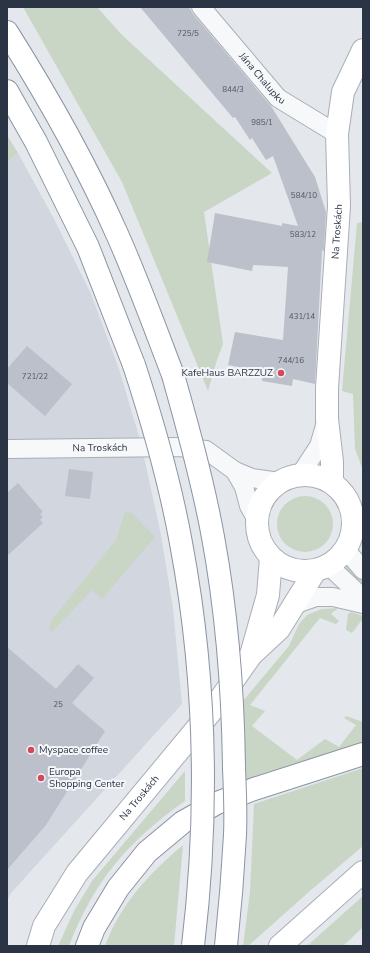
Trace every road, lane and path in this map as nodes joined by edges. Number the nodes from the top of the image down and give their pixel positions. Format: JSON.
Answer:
{"nodes":[{"id":1,"x":201,"y":7,"type":"edge"},
{"id":2,"x":7,"y":32,"type":"edge"},
{"id":3,"x":363,"y":50,"type":"edge"},
{"id":4,"x":7,"y":91,"type":"edge"},
{"id":5,"x":337,"y":134,"type":"junction"},
{"id":6,"x":327,"y":419,"type":"junction"},
{"id":7,"x":7,"y":449,"type":"edge"},
{"id":8,"x":235,"y":471,"type":"junction"},
{"id":9,"x":290,"y":478,"type":"junction"},
{"id":10,"x":332,"y":482,"type":"junction"},
{"id":11,"x":356,"y":505,"type":"edge"},
{"id":12,"x":257,"y":520,"type":"junction"},
{"id":13,"x":346,"y":550,"type":"junction"},
{"id":14,"x":272,"y":558,"type":"junction"},
{"id":15,"x":322,"y":568,"type":"junction"},
{"id":16,"x":363,"y":570,"type":"edge"},
{"id":17,"x":363,"y":598,"type":"edge"},
{"id":18,"x":363,"y":604,"type":"edge"},
{"id":19,"x":293,"y":605,"type":"junction"},
{"id":20,"x":251,"y":655,"type":"junction"},
{"id":21,"x":363,"y":754,"type":"edge"},
{"id":22,"x":363,"y":872,"type":"edge"},
{"id":23,"x":90,"y":937,"type":"edge"},
{"id":24,"x":38,"y":946,"type":"edge"},
{"id":25,"x":194,"y":946,"type":"edge"},
{"id":26,"x":226,"y":946,"type":"edge"},
{"id":27,"x":280,"y":946,"type":"edge"}],
"edges":[{"from":1,"to":5,"type":"street","name":"Jána Chalupku"},
{"from":2,"to":26,"type":"main road","bridge":true},
{"from":3,"to":5,"type":"main road","name":"Na Troskách"},
{"from":4,"to":25,"type":"main road","bridge":true},
{"from":5,"to":6,"type":"main road","name":"Na Troskách"},
{"from":6,"to":9,"type":"street","name":"Na Troskách"},
{"from":6,"to":10,"type":"main road","name":"Na Troskách"},
{"from":7,"to":8,"type":"street","name":"Na Troskách"},
{"from":8,"to":9,"type":"street","name":"Na Troskách"},
{"from":8,"to":12,"type":"street","name":"Na Troskách"},
{"from":9,"to":10,"type":"main road"},
{"from":9,"to":12,"type":"main road"},
{"from":10,"to":11,"type":"main road"},
{"from":11,"to":13,"type":"main road"},
{"from":12,"to":14,"type":"main road"},
{"from":13,"to":15,"type":"main road"},
{"from":13,"to":16,"type":"street"},
{"from":14,"to":15,"type":"main road"},
{"from":14,"to":20,"type":"main road","name":"Na Troskách"},
{"from":15,"to":17,"type":"street"},
{"from":15,"to":19,"type":"main road","name":"Na Troskách"},
{"from":18,"to":19,"type":"street"},
{"from":19,"to":20,"type":"main road","name":"Na Troskách"},
{"from":20,"to":24,"type":"main road","name":"Na Troskách"},
{"from":21,"to":23,"type":"main road"},
{"from":22,"to":27,"type":"main road"}]}
